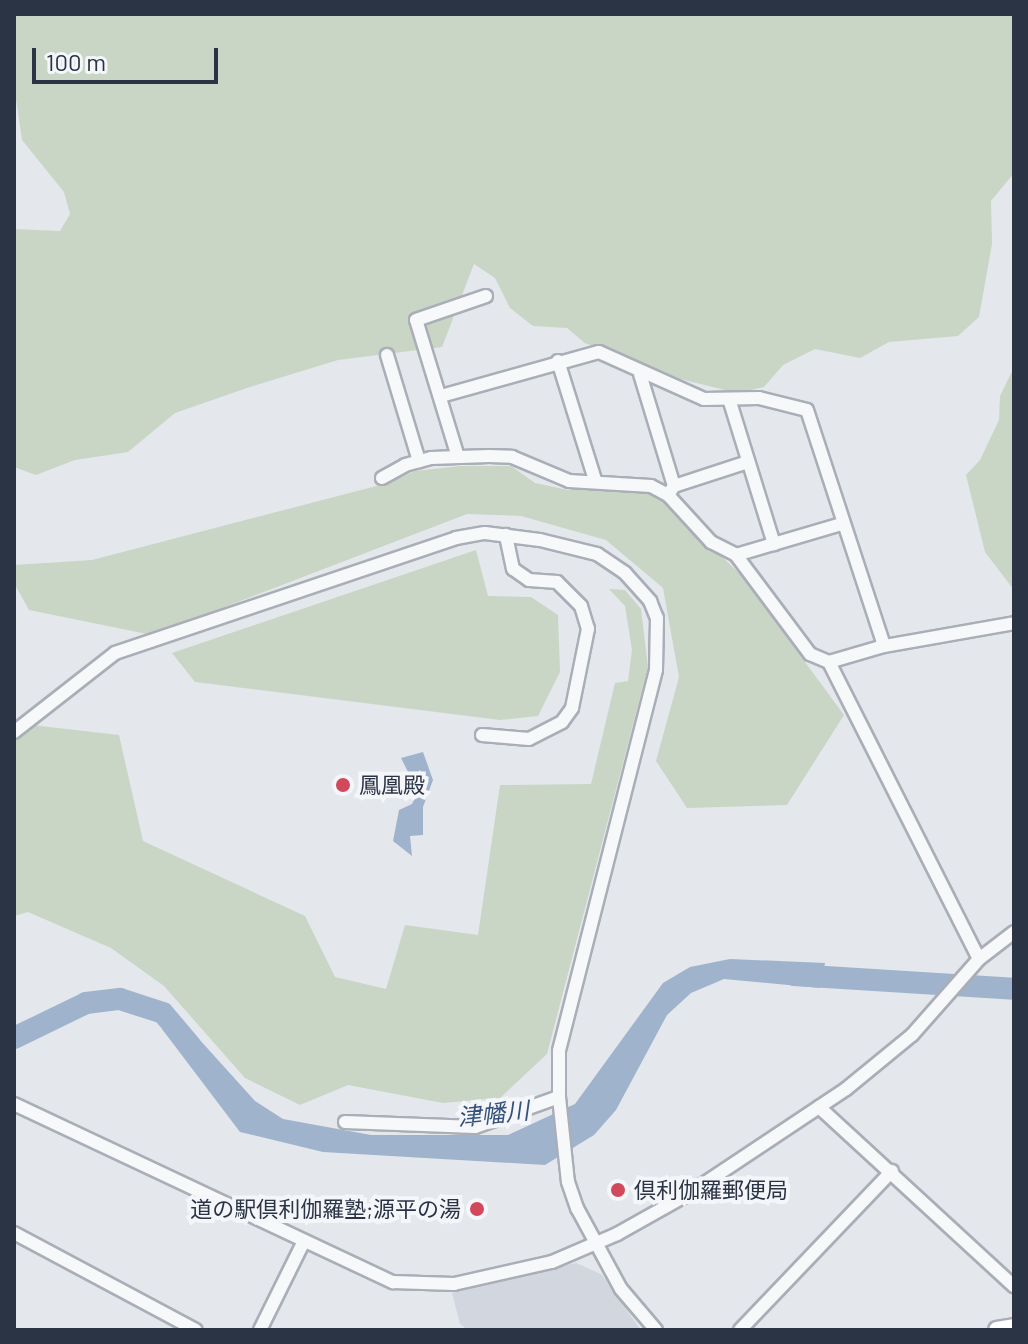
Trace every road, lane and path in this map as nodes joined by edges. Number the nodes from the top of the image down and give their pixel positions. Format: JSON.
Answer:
{"nodes":[{"id":1,"x":486,"y":296,"type":"dead end"},
{"id":2,"x":387,"y":355,"type":"dead end"},
{"id":3,"x":558,"y":361,"type":"junction"},
{"id":4,"x":640,"y":374,"type":"junction"},
{"id":5,"x":441,"y":396,"type":"junction"},
{"id":6,"x":730,"y":402,"type":"junction"},
{"id":7,"x":458,"y":457,"type":"junction"},
{"id":8,"x":419,"y":461,"type":"junction"},
{"id":9,"x":748,"y":462,"type":"junction"},
{"id":10,"x":382,"y":478,"type":"dead end"},
{"id":11,"x":595,"y":480,"type":"junction"},
{"id":12,"x":671,"y":490,"type":"junction"},
{"id":13,"x":841,"y":524,"type":"junction"},
{"id":14,"x":506,"y":535,"type":"junction"},
{"id":15,"x":774,"y":544,"type":"junction"},
{"id":16,"x":736,"y":555,"type":"junction"},
{"id":17,"x":1014,"y":623,"type":"edge"},
{"id":18,"x":884,"y":646,"type":"junction"},
{"id":19,"x":829,"y":662,"type":"junction"},
{"id":20,"x":14,"y":732,"type":"edge"},
{"id":21,"x":482,"y":735,"type":"dead end"},
{"id":22,"x":1014,"y":932,"type":"edge"},
{"id":23,"x":979,"y":959,"type":"junction"},
{"id":24,"x":559,"y":1097,"type":"junction"},
{"id":25,"x":14,"y":1104,"type":"edge"},
{"id":26,"x":819,"y":1107,"type":"junction"},
{"id":27,"x":345,"y":1122,"type":"dead end"},
{"id":28,"x":892,"y":1171,"type":"junction"},
{"id":29,"x":14,"y":1233,"type":"edge"},
{"id":30,"x":304,"y":1241,"type":"junction"},
{"id":31,"x":594,"y":1245,"type":"junction"},
{"id":32,"x":1014,"y":1286,"type":"edge"},
{"id":33,"x":1014,"y":1327,"type":"edge"},
{"id":34,"x":196,"y":1330,"type":"edge"},
{"id":35,"x":260,"y":1330,"type":"edge"},
{"id":36,"x":656,"y":1330,"type":"edge"},
{"id":37,"x":740,"y":1330,"type":"edge"},
{"id":38,"x":997,"y":1330,"type":"edge"}],
"edges":[{"from":1,"to":5,"type":"street"},
{"from":2,"to":8,"type":"street"},
{"from":3,"to":4,"type":"street"},
{"from":3,"to":5,"type":"street"},
{"from":3,"to":11,"type":"street"},
{"from":4,"to":6,"type":"street"},
{"from":4,"to":12,"type":"street"},
{"from":5,"to":7,"type":"street"},
{"from":6,"to":9,"type":"street"},
{"from":6,"to":13,"type":"street"},
{"from":7,"to":8,"type":"street"},
{"from":7,"to":11,"type":"street"},
{"from":8,"to":10,"type":"street"},
{"from":9,"to":12,"type":"street"},
{"from":9,"to":15,"type":"street"},
{"from":11,"to":12,"type":"street"},
{"from":12,"to":16,"type":"street"},
{"from":13,"to":15,"type":"street"},
{"from":13,"to":18,"type":"street"},
{"from":14,"to":20,"type":"street"},
{"from":14,"to":21,"type":"street"},
{"from":14,"to":24,"type":"street"},
{"from":15,"to":16,"type":"street"},
{"from":16,"to":19,"type":"street"},
{"from":17,"to":18,"type":"street"},
{"from":18,"to":19,"type":"street"},
{"from":19,"to":23,"type":"street"},
{"from":22,"to":23,"type":"street"},
{"from":23,"to":26,"type":"street"},
{"from":24,"to":27,"type":"street"},
{"from":24,"to":31,"type":"street"},
{"from":25,"to":30,"type":"street"},
{"from":26,"to":28,"type":"street"},
{"from":26,"to":31,"type":"street"},
{"from":28,"to":32,"type":"street"},
{"from":28,"to":37,"type":"street"},
{"from":29,"to":34,"type":"street"},
{"from":30,"to":31,"type":"street"},
{"from":30,"to":35,"type":"street"},
{"from":31,"to":36,"type":"street"},
{"from":33,"to":38,"type":"main road"}]}
